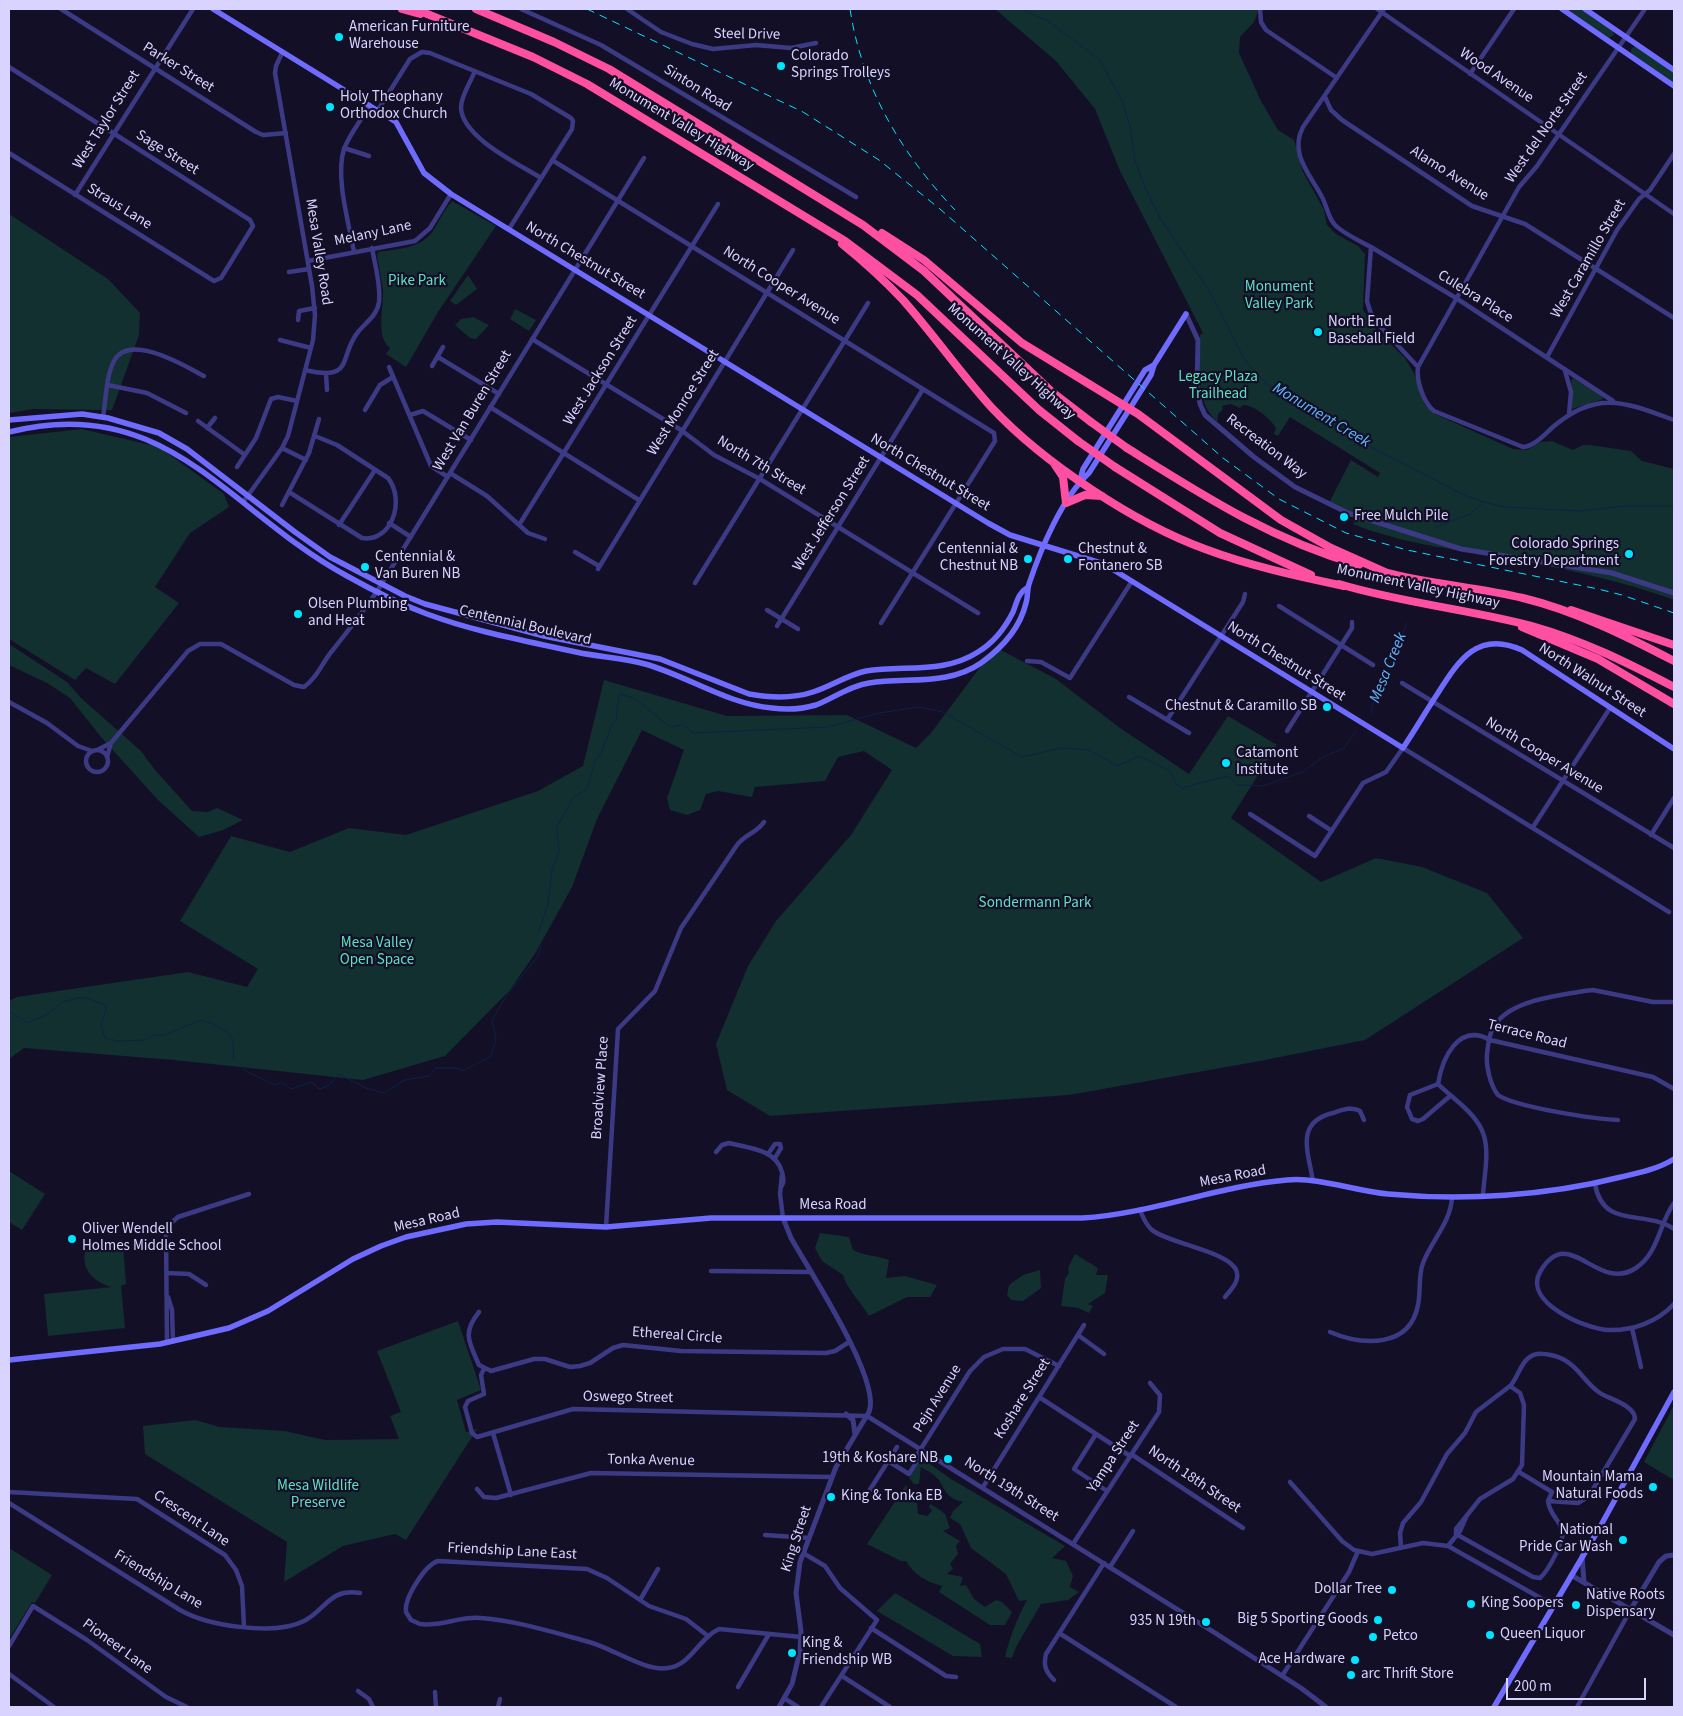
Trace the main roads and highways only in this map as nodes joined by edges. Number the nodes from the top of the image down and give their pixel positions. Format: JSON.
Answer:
{"nodes":[{"id":1,"x":213,"y":9,"type":"edge"},
{"id":2,"x":402,"y":9,"type":"edge"},
{"id":3,"x":415,"y":9,"type":"edge"},
{"id":4,"x":476,"y":9,"type":"edge"},
{"id":5,"x":1562,"y":9,"type":"edge"},
{"id":6,"x":1585,"y":9,"type":"edge"},
{"id":7,"x":445,"y":21,"type":"junction"},
{"id":8,"x":1674,"y":70,"type":"edge"},
{"id":9,"x":1674,"y":86,"type":"edge"},
{"id":10,"x":847,"y":214,"type":"junction"},
{"id":11,"x":811,"y":220,"type":"junction"},
{"id":12,"x":1186,"y":314,"type":"road end"},
{"id":13,"x":1127,"y":406,"type":"junction"},
{"id":14,"x":9,"y":420,"type":"edge"},
{"id":15,"x":9,"y":432,"type":"edge"},
{"id":16,"x":1048,"y":457,"type":"junction"},
{"id":17,"x":1080,"y":480,"type":"junction"},
{"id":18,"x":1106,"y":497,"type":"junction"},
{"id":19,"x":1066,"y":503,"type":"junction"},
{"id":20,"x":1045,"y":545,"type":"junction"},
{"id":21,"x":1387,"y":573,"type":"junction"},
{"id":22,"x":1344,"y":586,"type":"junction"},
{"id":23,"x":1028,"y":587,"type":"junction"},
{"id":24,"x":1547,"y":605,"type":"junction"},
{"id":25,"x":1504,"y":620,"type":"junction"},
{"id":26,"x":1674,"y":645,"type":"edge"},
{"id":27,"x":1674,"y":661,"type":"edge"},
{"id":28,"x":1674,"y":687,"type":"edge"},
{"id":29,"x":1674,"y":704,"type":"edge"},
{"id":30,"x":1403,"y":748,"type":"joint"},
{"id":31,"x":1674,"y":748,"type":"edge"},
{"id":32,"x":1674,"y":1159,"type":"edge"},
{"id":33,"x":9,"y":1360,"type":"edge"},
{"id":34,"x":1674,"y":1392,"type":"edge"},
{"id":35,"x":1494,"y":1707,"type":"edge"}],
"edges":[{"from":1,"to":20,"type":"main road","name":"North Chestnut Street"},
{"from":2,"to":7,"type":"highway"},
{"from":3,"to":7,"type":"highway","name":"Monument Valley Highway"},
{"from":4,"to":10,"type":"highway","name":"Monument Valley Highway"},
{"from":5,"to":9,"type":"main road"},
{"from":6,"to":8,"type":"main road"},
{"from":7,"to":11,"type":"highway","name":"Monument Valley Highway"},
{"from":10,"to":13,"type":"highway"},
{"from":10,"to":21,"type":"highway","name":"Monument Valley Highway","bridge":true},
{"from":11,"to":16,"type":"highway"},
{"from":11,"to":22,"type":"highway","name":"Monument Valley Highway","bridge":true},
{"from":12,"to":13,"type":"main road","name":"Centennial Boulevard"},
{"from":13,"to":17,"type":"main road","name":"Centennial Boulevard"},
{"from":13,"to":21,"type":"highway"},
{"from":14,"to":23,"type":"main road","name":"Centennial Boulevard"},
{"from":15,"to":23,"type":"main road","name":"Centennial Boulevard"},
{"from":16,"to":17,"type":"highway"},
{"from":16,"to":19,"type":"highway"},
{"from":17,"to":18,"type":"highway"},
{"from":17,"to":19,"type":"main road","name":"Centennial Boulevard"},
{"from":18,"to":19,"type":"highway"},
{"from":18,"to":22,"type":"highway"},
{"from":19,"to":20,"type":"main road","name":"Centennial Boulevard"},
{"from":20,"to":23,"type":"main road","name":"Centennial Boulevard"},
{"from":20,"to":30,"type":"main road","name":"North Chestnut Street"},
{"from":21,"to":24,"type":"highway","name":"Monument Valley Highway"},
{"from":22,"to":25,"type":"highway","name":"Monument Valley Highway"},
{"from":24,"to":26,"type":"highway"},
{"from":24,"to":27,"type":"highway","name":"Monument Valley Highway"},
{"from":25,"to":28,"type":"highway","name":"Monument Valley Highway"},
{"from":25,"to":29,"type":"highway"},
{"from":30,"to":31,"type":"main road","name":"North Walnut Street"},
{"from":32,"to":33,"type":"main road","name":"Mesa Road"},
{"from":34,"to":35,"type":"main road"}]}
